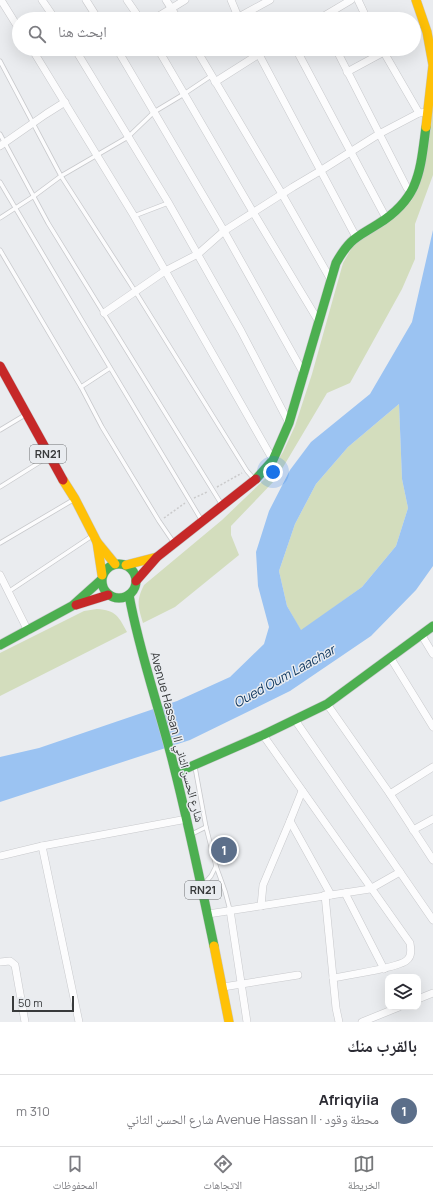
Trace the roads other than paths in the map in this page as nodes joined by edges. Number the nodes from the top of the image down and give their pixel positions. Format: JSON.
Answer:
{"nodes":[{"id":1,"x":1,"y":0,"type":"edge"},
{"id":2,"x":42,"y":0,"type":"edge"},
{"id":3,"x":86,"y":0,"type":"edge"},
{"id":4,"x":127,"y":0,"type":"edge"},
{"id":5,"x":166,"y":0,"type":"edge"},
{"id":6,"x":185,"y":0,"type":"edge"},
{"id":7,"x":231,"y":0,"type":"edge"},
{"id":8,"x":270,"y":0,"type":"edge"},
{"id":9,"x":351,"y":0,"type":"edge"},
{"id":10,"x":358,"y":0,"type":"edge"},
{"id":11,"x":416,"y":0,"type":"edge"},
{"id":12,"x":171,"y":8,"type":"junction"},
{"id":13,"x":50,"y":12,"type":"edge"},
{"id":14,"x":94,"y":12,"type":"edge"},
{"id":15,"x":135,"y":12,"type":"edge"},
{"id":16,"x":165,"y":12,"type":"edge"},
{"id":17,"x":174,"y":12,"type":"edge"},
{"id":18,"x":236,"y":12,"type":"edge"},
{"id":19,"x":249,"y":12,"type":"edge"},
{"id":20,"x":331,"y":12,"type":"edge"},
{"id":21,"x":364,"y":12,"type":"edge"},
{"id":22,"x":420,"y":12,"type":"edge"},
{"id":23,"x":421,"y":15,"type":"edge"},
{"id":24,"x":12,"y":18,"type":"edge"},
{"id":25,"x":36,"y":56,"type":"edge"},
{"id":26,"x":79,"y":56,"type":"edge"},
{"id":27,"x":121,"y":56,"type":"edge"},
{"id":28,"x":162,"y":56,"type":"edge"},
{"id":29,"x":200,"y":56,"type":"edge"},
{"id":30,"x":250,"y":56,"type":"edge"},
{"id":31,"x":261,"y":56,"type":"edge"},
{"id":32,"x":300,"y":56,"type":"edge"},
{"id":33,"x":339,"y":56,"type":"edge"},
{"id":34,"x":373,"y":56,"type":"edge"},
{"id":35,"x":387,"y":56,"type":"edge"},
{"id":36,"x":0,"y":61,"type":"edge"},
{"id":37,"x":347,"y":72,"type":"junction"},
{"id":38,"x":213,"y":79,"type":"junction"},
{"id":39,"x":184,"y":94,"type":"junction"},
{"id":40,"x":65,"y":102,"type":"junction"},
{"id":41,"x":154,"y":112,"type":"junction"},
{"id":42,"x":423,"y":112,"type":"junction"},
{"id":43,"x":33,"y":123,"type":"junction"},
{"id":44,"x":0,"y":134,"type":"edge"},
{"id":45,"x":379,"y":134,"type":"junction"},
{"id":46,"x":128,"y":137,"type":"junction"},
{"id":47,"x":3,"y":144,"type":"edge"},
{"id":48,"x":351,"y":152,"type":"junction"},
{"id":49,"x":96,"y":154,"type":"junction"},
{"id":50,"x":320,"y":171,"type":"junction"},
{"id":51,"x":61,"y":176,"type":"junction"},
{"id":52,"x":0,"y":182,"type":"edge"},
{"id":53,"x":412,"y":192,"type":"junction"},
{"id":54,"x":282,"y":194,"type":"junction"},
{"id":55,"x":34,"y":196,"type":"junction"},
{"id":56,"x":168,"y":202,"type":"junction"},
{"id":57,"x":15,"y":208,"type":"junction"},
{"id":58,"x":253,"y":212,"type":"junction"},
{"id":59,"x":134,"y":216,"type":"junction"},
{"id":60,"x":0,"y":218,"type":"edge"},
{"id":61,"x":386,"y":218,"type":"junction"},
{"id":62,"x":224,"y":231,"type":"junction"},
{"id":63,"x":356,"y":237,"type":"junction"},
{"id":64,"x":0,"y":250,"type":"edge"},
{"id":65,"x":198,"y":254,"type":"junction"},
{"id":66,"x":165,"y":271,"type":"junction"},
{"id":67,"x":331,"y":280,"type":"junction"},
{"id":68,"x":135,"y":291,"type":"junction"},
{"id":69,"x":104,"y":313,"type":"junction"},
{"id":70,"x":319,"y":322,"type":"junction"},
{"id":71,"x":0,"y":366,"type":"edge"},
{"id":72,"x":110,"y":368,"type":"junction"},
{"id":73,"x":304,"y":374,"type":"junction"},
{"id":74,"x":81,"y":387,"type":"junction"},
{"id":75,"x":27,"y":414,"type":"junction"},
{"id":76,"x":289,"y":423,"type":"junction"},
{"id":77,"x":0,"y":430,"type":"edge"},
{"id":78,"x":49,"y":456,"type":"junction"},
{"id":79,"x":273,"y":460,"type":"junction"},
{"id":80,"x":255,"y":480,"type":"junction"},
{"id":81,"x":0,"y":487,"type":"edge"},
{"id":82,"x":75,"y":499,"type":"junction"},
{"id":83,"x":223,"y":506,"type":"junction"},
{"id":84,"x":203,"y":522,"type":"junction"},
{"id":85,"x":95,"y":538,"type":"junction"},
{"id":86,"x":0,"y":543,"type":"edge"},
{"id":87,"x":175,"y":544,"type":"junction"},
{"id":88,"x":157,"y":557,"type":"junction"},
{"id":89,"x":115,"y":564,"type":"junction"},
{"id":90,"x":126,"y":566,"type":"junction"},
{"id":91,"x":0,"y":575,"type":"edge"},
{"id":92,"x":102,"y":578,"type":"junction"},
{"id":93,"x":136,"y":581,"type":"junction"},
{"id":94,"x":8,"y":592,"type":"junction"},
{"id":95,"x":129,"y":595,"type":"junction"},
{"id":96,"x":112,"y":596,"type":"junction"},
{"id":97,"x":72,"y":606,"type":"junction"},
{"id":98,"x":134,"y":624,"type":"junction"},
{"id":99,"x":433,"y":626,"type":"edge"},
{"id":100,"x":28,"y":631,"type":"junction"},
{"id":101,"x":421,"y":634,"type":"junction"},
{"id":102,"x":0,"y":645,"type":"edge"},
{"id":103,"x":433,"y":654,"type":"edge"},
{"id":104,"x":390,"y":658,"type":"junction"},
{"id":105,"x":327,"y":704,"type":"junction"},
{"id":106,"x":294,"y":720,"type":"junction"},
{"id":107,"x":433,"y":727,"type":"edge"},
{"id":108,"x":263,"y":735,"type":"junction"},
{"id":109,"x":194,"y":764,"type":"junction"},
{"id":110,"x":433,"y":767,"type":"edge"},
{"id":111,"x":176,"y":773,"type":"junction"},
{"id":112,"x":302,"y":790,"type":"junction"},
{"id":113,"x":390,"y":794,"type":"junction"},
{"id":114,"x":187,"y":819,"type":"junction"},
{"id":115,"x":433,"y":819,"type":"edge"},
{"id":116,"x":290,"y":822,"type":"junction"},
{"id":117,"x":206,"y":827,"type":"junction"},
{"id":118,"x":413,"y":830,"type":"junction"},
{"id":119,"x":191,"y":834,"type":"junction"},
{"id":120,"x":42,"y":846,"type":"junction"},
{"id":121,"x":0,"y":856,"type":"edge"},
{"id":122,"x":433,"y":860,"type":"edge"},
{"id":123,"x":216,"y":866,"type":"junction"},
{"id":124,"x":400,"y":872,"type":"junction"},
{"id":125,"x":202,"y":886,"type":"junction"},
{"id":126,"x":370,"y":889,"type":"junction"},
{"id":127,"x":345,"y":893,"type":"junction"},
{"id":128,"x":328,"y":895,"type":"junction"},
{"id":129,"x":261,"y":906,"type":"junction"},
{"id":130,"x":230,"y":910,"type":"junction"},
{"id":131,"x":208,"y":914,"type":"junction"},
{"id":132,"x":433,"y":920,"type":"edge"},
{"id":133,"x":0,"y":962,"type":"edge"},
{"id":134,"x":384,"y":969,"type":"junction"},
{"id":135,"x":298,"y":975,"type":"dead end"},
{"id":136,"x":334,"y":978,"type":"junction"},
{"id":137,"x":242,"y":984,"type":"junction"},
{"id":138,"x":223,"y":987,"type":"junction"},
{"id":139,"x":433,"y":993,"type":"edge"},
{"id":140,"x":421,"y":998,"type":"edge"},
{"id":141,"x":392,"y":1010,"type":"edge"},
{"id":142,"x":25,"y":1022,"type":"edge"},
{"id":143,"x":80,"y":1022,"type":"edge"},
{"id":144,"x":228,"y":1022,"type":"edge"},
{"id":145,"x":247,"y":1022,"type":"edge"},
{"id":146,"x":339,"y":1022,"type":"edge"},
{"id":147,"x":362,"y":1022,"type":"edge"}],
"edges":[{"from":1,"to":24,"type":"street"},
{"from":2,"to":13,"type":"street"},
{"from":3,"to":14,"type":"street"},
{"from":4,"to":15,"type":"street"},
{"from":5,"to":12,"type":"street"},
{"from":6,"to":12,"type":"street"},
{"from":7,"to":18,"type":"street"},
{"from":8,"to":19,"type":"street"},
{"from":9,"to":20,"type":"street"},
{"from":10,"to":21,"type":"street"},
{"from":11,"to":22,"type":"main road"},
{"from":12,"to":16,"type":"street"},
{"from":12,"to":17,"type":"street"},
{"from":23,"to":42,"type":"main road"},
{"from":25,"to":40,"type":"street"},
{"from":26,"to":46,"type":"street"},
{"from":27,"to":41,"type":"street"},
{"from":28,"to":39,"type":"street"},
{"from":29,"to":38,"type":"street"},
{"from":30,"to":38,"type":"street"},
{"from":31,"to":50,"type":"street"},
{"from":32,"to":48,"type":"street"},
{"from":33,"to":37,"type":"street"},
{"from":34,"to":37,"type":"street"},
{"from":35,"to":42,"type":"street"},
{"from":36,"to":43,"type":"lane"},
{"from":37,"to":45,"type":"street"},
{"from":38,"to":39,"type":"lane"},
{"from":38,"to":54,"type":"street"},
{"from":39,"to":41,"type":"lane"},
{"from":39,"to":58,"type":"street"},
{"from":40,"to":43,"type":"street"},
{"from":40,"to":49,"type":"street"},
{"from":41,"to":46,"type":"lane"},
{"from":41,"to":62,"type":"street"},
{"from":42,"to":45,"type":"street"},
{"from":42,"to":53,"type":"main road"},
{"from":43,"to":47,"type":"street"},
{"from":43,"to":51,"type":"lane"},
{"from":44,"to":47,"type":"lane"},
{"from":45,"to":48,"type":"street"},
{"from":45,"to":53,"type":"street"},
{"from":46,"to":49,"type":"lane"},
{"from":46,"to":56,"type":"street"},
{"from":47,"to":55,"type":"lane"},
{"from":48,"to":50,"type":"street"},
{"from":48,"to":61,"type":"street"},
{"from":49,"to":51,"type":"lane"},
{"from":49,"to":59,"type":"street"},
{"from":50,"to":54,"type":"street"},
{"from":50,"to":63,"type":"street"},
{"from":51,"to":55,"type":"lane"},
{"from":51,"to":68,"type":"lane"},
{"from":52,"to":57,"type":"lane"},
{"from":53,"to":61,"type":"main road"},
{"from":54,"to":58,"type":"street"},
{"from":54,"to":67,"type":"street"},
{"from":55,"to":57,"type":"lane"},
{"from":55,"to":69,"type":"lane"},
{"from":56,"to":59,"type":"lane"},
{"from":56,"to":65,"type":"street"},
{"from":57,"to":60,"type":"lane"},
{"from":57,"to":72,"type":"lane"},
{"from":58,"to":62,"type":"street"},
{"from":58,"to":70,"type":"street"},
{"from":59,"to":66,"type":"street"},
{"from":61,"to":63,"type":"main road"},
{"from":62,"to":65,"type":"street"},
{"from":62,"to":73,"type":"street"},
{"from":63,"to":67,"type":"main road"},
{"from":64,"to":74,"type":"lane"},
{"from":65,"to":66,"type":"street"},
{"from":65,"to":76,"type":"street"},
{"from":66,"to":68,"type":"street"},
{"from":66,"to":79,"type":"street"},
{"from":67,"to":70,"type":"main road"},
{"from":68,"to":69,"type":"street"},
{"from":68,"to":80,"type":"lane"},
{"from":69,"to":83,"type":"lane"},
{"from":70,"to":73,"type":"main road"},
{"from":71,"to":75,"type":"main road","name":"Avenue Hassan II شارع الحسن الثاني","number":"RN21"},
{"from":72,"to":74,"type":"lane"},
{"from":72,"to":84,"type":"lane"},
{"from":73,"to":76,"type":"main road"},
{"from":74,"to":87,"type":"lane"},
{"from":75,"to":77,"type":"lane"},
{"from":75,"to":78,"type":"main road","name":"Avenue Hassan II شارع الحسن الثاني","number":"RN21"},
{"from":76,"to":79,"type":"main road"},
{"from":78,"to":81,"type":"lane"},
{"from":78,"to":82,"type":"main road","name":"Avenue Hassan II شارع الحسن الثاني","number":"RN21"},
{"from":79,"to":80,"type":"main road"},
{"from":80,"to":83,"type":"main road"},
{"from":82,"to":85,"type":"main road","name":"Avenue Hassan II شارع الحسن الثاني","number":"RN21"},
{"from":82,"to":86,"type":"lane"},
{"from":83,"to":84,"type":"main road"},
{"from":84,"to":87,"type":"main road"},
{"from":85,"to":89,"type":"main road","name":"Avenue Hassan II شارع الحسن الثاني","number":"RN21"},
{"from":85,"to":92,"type":"main road","name":"Avenue Hassan II شارع الحسن الثاني","number":"RN21"},
{"from":85,"to":94,"type":"lane"},
{"from":87,"to":88,"type":"main road"},
{"from":88,"to":90,"type":"main road"},
{"from":88,"to":93,"type":"main road"},
{"from":89,"to":90,"type":"main road"},
{"from":89,"to":92,"type":"main road"},
{"from":90,"to":93,"type":"main road"},
{"from":91,"to":94,"type":"street"},
{"from":92,"to":96,"type":"main road","name":"Avenue Hassan II شارع الحسن الثاني","number":"RN21"},
{"from":92,"to":97,"type":"main road"},
{"from":93,"to":95,"type":"main road"},
{"from":94,"to":100,"type":"street"},
{"from":95,"to":96,"type":"main road"},
{"from":95,"to":98,"type":"main road","name":"Avenue Hassan II شارع الحسن الثاني","number":"RN21"},
{"from":96,"to":97,"type":"main road"},
{"from":96,"to":98,"type":"main road","name":"Avenue Hassan II شارع الحسن الثاني","number":"RN21"},
{"from":97,"to":100,"type":"main road"},
{"from":98,"to":111,"type":"main road","name":"Avenue Hassan II شارع الحسن الثاني","number":"RN21"},
{"from":99,"to":101,"type":"main road"},
{"from":100,"to":102,"type":"main road"},
{"from":101,"to":103,"type":"street"},
{"from":101,"to":104,"type":"main road"},
{"from":104,"to":105,"type":"main road"},
{"from":104,"to":107,"type":"street"},
{"from":105,"to":106,"type":"main road"},
{"from":105,"to":113,"type":"street"},
{"from":106,"to":108,"type":"main road"},
{"from":106,"to":124,"type":"street"},
{"from":108,"to":109,"type":"main road"},
{"from":108,"to":112,"type":"street"},
{"from":109,"to":111,"type":"main road"},
{"from":109,"to":117,"type":"lane"},
{"from":110,"to":113,"type":"street"},
{"from":111,"to":114,"type":"main road","name":"Avenue Hassan II شارع الحسن الثاني","number":"RN21"},
{"from":112,"to":116,"type":"street"},
{"from":112,"to":126,"type":"street"},
{"from":113,"to":118,"type":"street"},
{"from":114,"to":119,"type":"main road","name":"Avenue Hassan II شارع الحسن الثاني","number":"RN21"},
{"from":114,"to":120,"type":"street"},
{"from":115,"to":118,"type":"street"},
{"from":116,"to":128,"type":"street"},
{"from":116,"to":129,"type":"street"},
{"from":117,"to":119,"type":"lane"},
{"from":117,"to":123,"type":"lane"},
{"from":118,"to":122,"type":"street"},
{"from":119,"to":125,"type":"main road","name":"Avenue Hassan II شارع الحسن الثاني","number":"RN21"},
{"from":120,"to":121,"type":"street"},
{"from":120,"to":143,"type":"street"},
{"from":123,"to":125,"type":"lane"},
{"from":123,"to":130,"type":"lane"},
{"from":124,"to":126,"type":"street"},
{"from":124,"to":132,"type":"street"},
{"from":125,"to":131,"type":"main road","name":"Avenue Hassan II شارع الحسن الثاني","number":"RN21"},
{"from":126,"to":127,"type":"street"},
{"from":126,"to":134,"type":"street"},
{"from":127,"to":128,"type":"street"},
{"from":127,"to":134,"type":"street"},
{"from":128,"to":129,"type":"street"},
{"from":128,"to":136,"type":"street"},
{"from":129,"to":130,"type":"street"},
{"from":130,"to":131,"type":"street"},
{"from":130,"to":137,"type":"street"},
{"from":131,"to":138,"type":"main road","name":"Avenue Hassan II شارع الحسن الثاني","number":"RN21"},
{"from":133,"to":142,"type":"street"},
{"from":134,"to":136,"type":"street"},
{"from":135,"to":137,"type":"street"},
{"from":136,"to":146,"type":"street"},
{"from":137,"to":138,"type":"street"},
{"from":137,"to":145,"type":"street"},
{"from":138,"to":144,"type":"main road","name":"Avenue Hassan II شارع الحسن الثاني","number":"RN21"},
{"from":139,"to":140,"type":"street"},
{"from":141,"to":147,"type":"street"}]}
